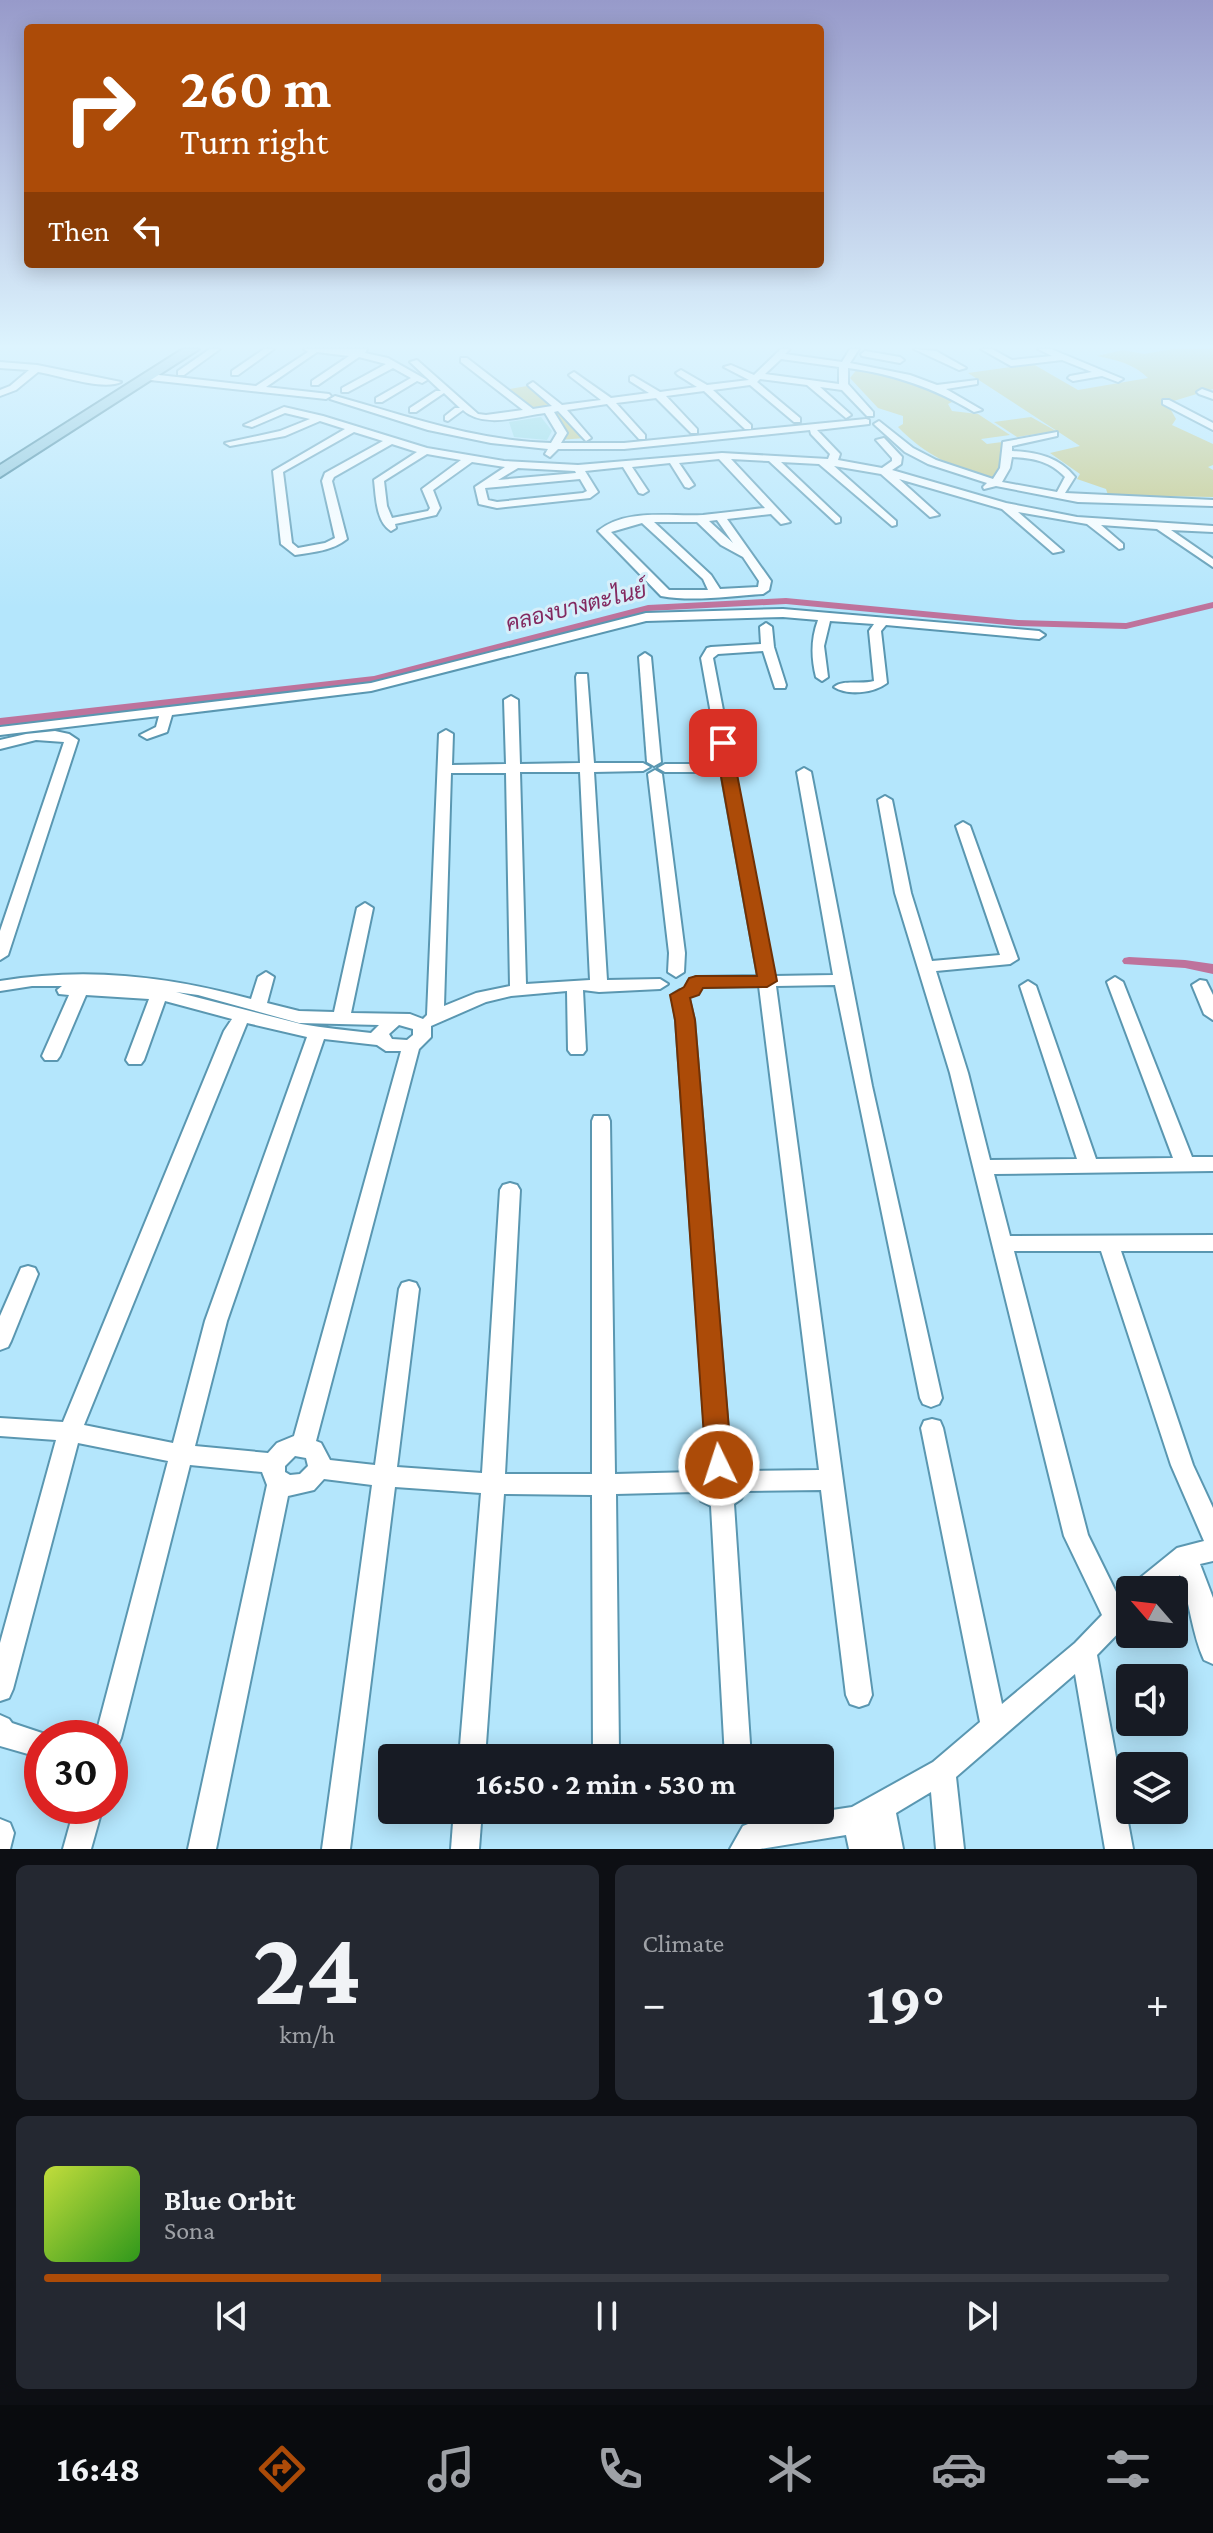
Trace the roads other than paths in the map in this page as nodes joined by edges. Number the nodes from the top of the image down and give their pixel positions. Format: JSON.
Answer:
{"nodes":[{"id":1,"x":30,"y":435,"type":"edge"},
{"id":2,"x":58,"y":435,"type":"edge"},
{"id":3,"x":275,"y":435,"type":"edge"},
{"id":4,"x":341,"y":435,"type":"edge"},
{"id":5,"x":374,"y":435,"type":"edge"},
{"id":6,"x":396,"y":435,"type":"edge"},
{"id":7,"x":476,"y":435,"type":"edge"},
{"id":8,"x":494,"y":435,"type":"edge"},
{"id":9,"x":554,"y":435,"type":"edge"},
{"id":10,"x":584,"y":435,"type":"edge"},
{"id":11,"x":637,"y":435,"type":"edge"},
{"id":12,"x":733,"y":435,"type":"edge"},
{"id":13,"x":817,"y":435,"type":"edge"},
{"id":14,"x":880,"y":435,"type":"edge"},
{"id":15,"x":888,"y":435,"type":"edge"},
{"id":16,"x":1048,"y":435,"type":"edge"},
{"id":17,"x":586,"y":438,"type":"dead end"},
{"id":18,"x":457,"y":439,"type":"dead end"},
{"id":19,"x":759,"y":439,"type":"dead end"},
{"id":20,"x":387,"y":440,"type":"junction"},
{"id":21,"x":701,"y":442,"type":"dead end"},
{"id":22,"x":230,"y":443,"type":"dead end"},
{"id":23,"x":552,"y":444,"type":"junction"},
{"id":24,"x":509,"y":446,"type":"dead end"},
{"id":25,"x":590,"y":451,"type":"dead end"},
{"id":26,"x":431,"y":452,"type":"junction"},
{"id":27,"x":308,"y":453,"type":"junction"},
{"id":28,"x":0,"y":454,"type":"edge"},
{"id":29,"x":1008,"y":454,"type":"junction"},
{"id":30,"x":284,"y":456,"type":"dead end"},
{"id":31,"x":717,"y":457,"type":"junction"},
{"id":32,"x":773,"y":457,"type":"junction"},
{"id":33,"x":468,"y":460,"type":"junction"},
{"id":34,"x":673,"y":461,"type":"junction"},
{"id":35,"x":827,"y":461,"type":"junction"},
{"id":36,"x":656,"y":462,"type":"junction"},
{"id":37,"x":492,"y":463,"type":"junction"},
{"id":38,"x":515,"y":465,"type":"junction"},
{"id":39,"x":539,"y":466,"type":"junction"},
{"id":40,"x":627,"y":466,"type":"junction"},
{"id":41,"x":592,"y":467,"type":"junction"},
{"id":42,"x":884,"y":471,"type":"junction"},
{"id":43,"x":0,"y":472,"type":"edge"},
{"id":44,"x":580,"y":472,"type":"junction"},
{"id":45,"x":999,"y":484,"type":"junction"},
{"id":46,"x":483,"y":485,"type":"junction"},
{"id":47,"x":689,"y":485,"type":"dead end"},
{"id":48,"x":643,"y":491,"type":"dead end"},
{"id":49,"x":1062,"y":491,"type":"dead end"},
{"id":50,"x":976,"y":497,"type":"junction"},
{"id":51,"x":1213,"y":503,"type":"edge"},
{"id":52,"x":1004,"y":506,"type":"junction"},
{"id":53,"x":1093,"y":506,"type":"dead end"},
{"id":54,"x":1162,"y":509,"type":"dead end"},
{"id":55,"x":773,"y":510,"type":"junction"},
{"id":56,"x":934,"y":515,"type":"dead end"},
{"id":57,"x":720,"y":516,"type":"junction"},
{"id":58,"x":701,"y":519,"type":"junction"},
{"id":59,"x":836,"y":520,"type":"dead end"},
{"id":60,"x":646,"y":521,"type":"junction"},
{"id":61,"x":785,"y":522,"type":"dead end"},
{"id":62,"x":1090,"y":522,"type":"junction"},
{"id":63,"x":892,"y":523,"type":"dead end"},
{"id":64,"x":1165,"y":528,"type":"junction"},
{"id":65,"x":1213,"y":529,"type":"edge"},
{"id":66,"x":1119,"y":546,"type":"dead end"},
{"id":67,"x":1057,"y":551,"type":"dead end"},
{"id":68,"x":744,"y":554,"type":"junction"},
{"id":69,"x":1213,"y":564,"type":"edge"},
{"id":70,"x":713,"y":593,"type":"junction"},
{"id":71,"x":826,"y":616,"type":"junction"},
{"id":72,"x":883,"y":621,"type":"junction"},
{"id":73,"x":766,"y":627,"type":"dead end"},
{"id":74,"x":1039,"y":635,"type":"dead end"},
{"id":75,"x":768,"y":647,"type":"junction"},
{"id":76,"x":645,"y":657,"type":"dead end"},
{"id":77,"x":582,"y":677,"type":"dead end"},
{"id":78,"x":822,"y":677,"type":"dead end"},
{"id":79,"x":780,"y":685,"type":"dead end"},
{"id":80,"x":840,"y":687,"type":"dead end"},
{"id":81,"x":511,"y":700,"type":"dead end"},
{"id":82,"x":167,"y":710,"type":"junction"},
{"id":83,"x":0,"y":731,"type":"edge"},
{"id":84,"x":446,"y":734,"type":"dead end"},
{"id":85,"x":147,"y":735,"type":"dead end"},
{"id":86,"x":0,"y":745,"type":"edge"},
{"id":87,"x":589,"y":767,"type":"junction"},
{"id":88,"x":514,"y":768,"type":"junction"},
{"id":89,"x":654,"y":768,"type":"junction"},
{"id":90,"x":727,"y":768,"type":"junction"},
{"id":91,"x":445,"y":769,"type":"junction"},
{"id":92,"x":804,"y":772,"type":"dead end"},
{"id":93,"x":885,"y":800,"type":"dead end"},
{"id":94,"x":963,"y":826,"type":"dead end"},
{"id":95,"x":365,"y":908,"type":"dead end"},
{"id":96,"x":0,"y":955,"type":"edge"},
{"id":97,"x":924,"y":967,"type":"junction"},
{"id":98,"x":676,"y":972,"type":"junction"},
{"id":99,"x":266,"y":977,"type":"dead end"},
{"id":100,"x":843,"y":980,"type":"junction"},
{"id":101,"x":767,"y":981,"type":"junction"},
{"id":102,"x":1115,"y":982,"type":"dead end"},
{"id":103,"x":83,"y":984,"type":"junction"},
{"id":104,"x":660,"y":984,"type":"junction"},
{"id":105,"x":1200,"y":985,"type":"dead end"},
{"id":106,"x":0,"y":986,"type":"edge"},
{"id":107,"x":1028,"y":986,"type":"dead end"},
{"id":108,"x":599,"y":987,"type":"junction"},
{"id":109,"x":575,"y":988,"type":"junction"},
{"id":110,"x":688,"y":988,"type":"junction"},
{"id":111,"x":518,"y":990,"type":"junction"},
{"id":112,"x":159,"y":995,"type":"junction"},
{"id":113,"x":0,"y":996,"type":"edge"},
{"id":114,"x":250,"y":1012,"type":"junction"},
{"id":115,"x":1213,"y":1014,"type":"edge"},
{"id":116,"x":341,"y":1020,"type":"junction"},
{"id":117,"x":393,"y":1021,"type":"junction"},
{"id":118,"x":429,"y":1021,"type":"junction"},
{"id":119,"x":318,"y":1030,"type":"junction"},
{"id":120,"x":382,"y":1040,"type":"junction"},
{"id":121,"x":411,"y":1046,"type":"junction"},
{"id":122,"x":577,"y":1050,"type":"dead end"},
{"id":123,"x":51,"y":1056,"type":"dead end"},
{"id":124,"x":135,"y":1060,"type":"dead end"},
{"id":125,"x":601,"y":1121,"type":"dead end"},
{"id":126,"x":1185,"y":1164,"type":"junction"},
{"id":127,"x":1213,"y":1164,"type":"edge"},
{"id":128,"x":1089,"y":1166,"type":"junction"},
{"id":129,"x":983,"y":1167,"type":"junction"},
{"id":130,"x":510,"y":1190,"type":"dead end"},
{"id":131,"x":1213,"y":1243,"type":"edge"},
{"id":132,"x":1002,"y":1244,"type":"junction"},
{"id":133,"x":1109,"y":1244,"type":"junction"},
{"id":134,"x":28,"y":1274,"type":"dead end"},
{"id":135,"x":409,"y":1289,"type":"dead end"},
{"id":136,"x":0,"y":1341,"type":"edge"},
{"id":137,"x":931,"y":1398,"type":"dead end"},
{"id":138,"x":0,"y":1427,"type":"edge"},
{"id":139,"x":932,"y":1428,"type":"dead end"},
{"id":140,"x":70,"y":1432,"type":"junction"},
{"id":141,"x":303,"y":1446,"type":"junction"},
{"id":142,"x":182,"y":1454,"type":"junction"},
{"id":143,"x":719,"y":1465,"type":"junction"},
{"id":144,"x":319,"y":1469,"type":"junction"},
{"id":145,"x":276,"y":1473,"type":"junction"},
{"id":146,"x":387,"y":1478,"type":"junction"},
{"id":147,"x":832,"y":1480,"type":"junction"},
{"id":148,"x":493,"y":1482,"type":"junction"},
{"id":149,"x":702,"y":1482,"type":"junction"},
{"id":150,"x":605,"y":1486,"type":"junction"},
{"id":151,"x":730,"y":1489,"type":"junction"},
{"id":152,"x":1213,"y":1534,"type":"edge"},
{"id":153,"x":1213,"y":1550,"type":"edge"},
{"id":154,"x":1185,"y":1556,"type":"junction"},
{"id":155,"x":1161,"y":1576,"type":"edge"},
{"id":156,"x":1116,"y":1600,"type":"edge"},
{"id":157,"x":1116,"y":1618,"type":"edge"},
{"id":158,"x":1084,"y":1651,"type":"junction"},
{"id":159,"x":1213,"y":1652,"type":"edge"},
{"id":160,"x":0,"y":1689,"type":"edge"},
{"id":161,"x":859,"y":1695,"type":"dead end"},
{"id":162,"x":113,"y":1720,"type":"edge"},
{"id":163,"x":994,"y":1727,"type":"junction"},
{"id":164,"x":0,"y":1728,"type":"edge"},
{"id":165,"x":24,"y":1740,"type":"edge"},
{"id":166,"x":473,"y":1744,"type":"edge"},
{"id":167,"x":606,"y":1744,"type":"edge"},
{"id":168,"x":738,"y":1744,"type":"edge"},
{"id":169,"x":942,"y":1771,"type":"junction"},
{"id":170,"x":868,"y":1814,"type":"junction"},
{"id":171,"x":84,"y":1824,"type":"edge"},
{"id":172,"x":467,"y":1824,"type":"edge"},
{"id":173,"x":0,"y":1833,"type":"edge"},
{"id":174,"x":0,"y":1840,"type":"edge"},
{"id":175,"x":77,"y":1849,"type":"edge"},
{"id":176,"x":202,"y":1849,"type":"edge"},
{"id":177,"x":336,"y":1849,"type":"edge"},
{"id":178,"x":465,"y":1849,"type":"edge"},
{"id":179,"x":744,"y":1849,"type":"edge"},
{"id":180,"x":863,"y":1849,"type":"edge"},
{"id":181,"x":889,"y":1849,"type":"edge"},
{"id":182,"x":950,"y":1849,"type":"edge"},
{"id":183,"x":1119,"y":1849,"type":"edge"}],
"edges":[{"from":1,"to":28,"type":"main road"},
{"from":2,"to":43,"type":"main road"},
{"from":3,"to":22,"type":"street"},
{"from":4,"to":27,"type":"street"},
{"from":5,"to":20,"type":"street"},
{"from":6,"to":20,"type":"street"},
{"from":7,"to":23,"type":"street"},
{"from":8,"to":23,"type":"street"},
{"from":9,"to":23,"type":"street"},
{"from":10,"to":17,"type":"street"},
{"from":11,"to":36,"type":"street"},
{"from":12,"to":23,"type":"street"},
{"from":13,"to":35,"type":"street"},
{"from":14,"to":42,"type":"street"},
{"from":15,"to":45,"type":"street"},
{"from":16,"to":29,"type":"street"},
{"from":18,"to":26,"type":"street"},
{"from":19,"to":32,"type":"street"},
{"from":20,"to":26,"type":"street"},
{"from":20,"to":27,"type":"street"},
{"from":21,"to":31,"type":"street"},
{"from":23,"to":39,"type":"street"},
{"from":24,"to":37,"type":"street"},
{"from":25,"to":41,"type":"street"},
{"from":26,"to":33,"type":"street"},
{"from":26,"to":33,"type":"street"},
{"from":27,"to":30,"type":"street"},
{"from":29,"to":45,"type":"street"},
{"from":29,"to":49,"type":"street"},
{"from":31,"to":32,"type":"street"},
{"from":31,"to":34,"type":"street"},
{"from":31,"to":55,"type":"street"},
{"from":32,"to":35,"type":"street"},
{"from":32,"to":59,"type":"street"},
{"from":33,"to":37,"type":"street"},
{"from":34,"to":36,"type":"street"},
{"from":34,"to":47,"type":"street"},
{"from":35,"to":42,"type":"street"},
{"from":35,"to":63,"type":"street"},
{"from":36,"to":40,"type":"street"},
{"from":37,"to":38,"type":"street"},
{"from":38,"to":39,"type":"street"},
{"from":38,"to":46,"type":"street"},
{"from":39,"to":44,"type":"street"},
{"from":40,"to":41,"type":"street"},
{"from":40,"to":48,"type":"street"},
{"from":41,"to":44,"type":"street"},
{"from":42,"to":50,"type":"street"},
{"from":42,"to":56,"type":"street"},
{"from":44,"to":46,"type":"street"},
{"from":44,"to":46,"type":"street"},
{"from":45,"to":50,"type":"street"},
{"from":45,"to":51,"type":"street"},
{"from":50,"to":52,"type":"street"},
{"from":52,"to":62,"type":"street"},
{"from":52,"to":67,"type":"street"},
{"from":53,"to":62,"type":"street"},
{"from":54,"to":64,"type":"street"},
{"from":55,"to":57,"type":"street"},
{"from":55,"to":61,"type":"street"},
{"from":57,"to":58,"type":"street"},
{"from":57,"to":68,"type":"street"},
{"from":58,"to":60,"type":"street"},
{"from":58,"to":68,"type":"street"},
{"from":60,"to":70,"type":"street"},
{"from":60,"to":70,"type":"street"},
{"from":62,"to":64,"type":"street"},
{"from":62,"to":66,"type":"street"},
{"from":64,"to":65,"type":"street"},
{"from":64,"to":69,"type":"street"},
{"from":68,"to":70,"type":"street"},
{"from":71,"to":72,"type":"street"},
{"from":71,"to":78,"type":"street"},
{"from":71,"to":82,"type":"street"},
{"from":72,"to":74,"type":"street"},
{"from":72,"to":80,"type":"street"},
{"from":73,"to":75,"type":"street"},
{"from":75,"to":79,"type":"street"},
{"from":75,"to":90,"type":"street"},
{"from":76,"to":89,"type":"street"},
{"from":77,"to":87,"type":"street"},
{"from":81,"to":88,"type":"street"},
{"from":82,"to":83,"type":"street"},
{"from":82,"to":85,"type":"street"},
{"from":84,"to":91,"type":"street"},
{"from":86,"to":96,"type":"street"},
{"from":87,"to":88,"type":"street"},
{"from":87,"to":89,"type":"street"},
{"from":87,"to":108,"type":"street"},
{"from":88,"to":91,"type":"street"},
{"from":88,"to":111,"type":"street"},
{"from":89,"to":90,"type":"street"},
{"from":89,"to":98,"type":"street"},
{"from":90,"to":101,"type":"street"},
{"from":91,"to":118,"type":"street"},
{"from":92,"to":100,"type":"street"},
{"from":93,"to":97,"type":"street"},
{"from":94,"to":97,"type":"street"},
{"from":95,"to":116,"type":"street"},
{"from":97,"to":129,"type":"street"},
{"from":98,"to":104,"type":"street"},
{"from":98,"to":110,"type":"street"},
{"from":99,"to":114,"type":"street"},
{"from":100,"to":101,"type":"street"},
{"from":100,"to":137,"type":"street"},
{"from":101,"to":110,"type":"street"},
{"from":101,"to":147,"type":"street"},
{"from":102,"to":126,"type":"street"},
{"from":103,"to":106,"type":"street"},
{"from":103,"to":112,"type":"street"},
{"from":103,"to":113,"type":"street"},
{"from":103,"to":114,"type":"street"},
{"from":103,"to":123,"type":"street"},
{"from":104,"to":108,"type":"street"},
{"from":104,"to":110,"type":"street"},
{"from":105,"to":115,"type":"street"},
{"from":107,"to":128,"type":"street"},
{"from":108,"to":109,"type":"street"},
{"from":109,"to":111,"type":"street"},
{"from":109,"to":122,"type":"street"},
{"from":110,"to":143,"type":"street"},
{"from":111,"to":118,"type":"street"},
{"from":112,"to":114,"type":"street"},
{"from":112,"to":124,"type":"street"},
{"from":114,"to":116,"type":"street"},
{"from":114,"to":119,"type":"street"},
{"from":114,"to":140,"type":"street"},
{"from":116,"to":117,"type":"street"},
{"from":117,"to":118,"type":"street"},
{"from":117,"to":120,"type":"street"},
{"from":118,"to":121,"type":"street"},
{"from":119,"to":120,"type":"street"},
{"from":119,"to":142,"type":"street"},
{"from":120,"to":121,"type":"street"},
{"from":121,"to":141,"type":"street"},
{"from":125,"to":150,"type":"street"},
{"from":126,"to":127,"type":"street"},
{"from":126,"to":128,"type":"street"},
{"from":128,"to":129,"type":"street"},
{"from":129,"to":132,"type":"street"},
{"from":130,"to":148,"type":"street"},
{"from":131,"to":133,"type":"street"},
{"from":132,"to":133,"type":"street"},
{"from":132,"to":156,"type":"street"},
{"from":133,"to":152,"type":"street"},
{"from":134,"to":136,"type":"street"},
{"from":135,"to":146,"type":"street"},
{"from":138,"to":140,"type":"street"},
{"from":139,"to":163,"type":"street"},
{"from":140,"to":142,"type":"street"},
{"from":140,"to":160,"type":"street"},
{"from":141,"to":144,"type":"street"},
{"from":141,"to":145,"type":"street"},
{"from":142,"to":145,"type":"street"},
{"from":142,"to":162,"type":"street"},
{"from":143,"to":149,"type":"street"},
{"from":143,"to":151,"type":"street"},
{"from":144,"to":145,"type":"street"},
{"from":144,"to":146,"type":"street"},
{"from":145,"to":176,"type":"street"},
{"from":146,"to":148,"type":"street"},
{"from":146,"to":177,"type":"street"},
{"from":147,"to":151,"type":"street"},
{"from":147,"to":161,"type":"street"},
{"from":148,"to":150,"type":"street"},
{"from":148,"to":166,"type":"street"},
{"from":149,"to":150,"type":"street"},
{"from":149,"to":151,"type":"street"},
{"from":150,"to":167,"type":"street"},
{"from":151,"to":168,"type":"street"},
{"from":153,"to":154,"type":"street"},
{"from":154,"to":155,"type":"street"},
{"from":154,"to":159,"type":"street"},
{"from":157,"to":158,"type":"street"},
{"from":158,"to":163,"type":"street"},
{"from":158,"to":183,"type":"street"},
{"from":163,"to":169,"type":"street"},
{"from":164,"to":165,"type":"street"},
{"from":169,"to":170,"type":"street"},
{"from":169,"to":182,"type":"street"},
{"from":170,"to":179,"type":"street"},
{"from":170,"to":180,"type":"street"},
{"from":170,"to":181,"type":"street"},
{"from":171,"to":175,"type":"street"},
{"from":172,"to":178,"type":"street"},
{"from":173,"to":174,"type":"street"}]}
